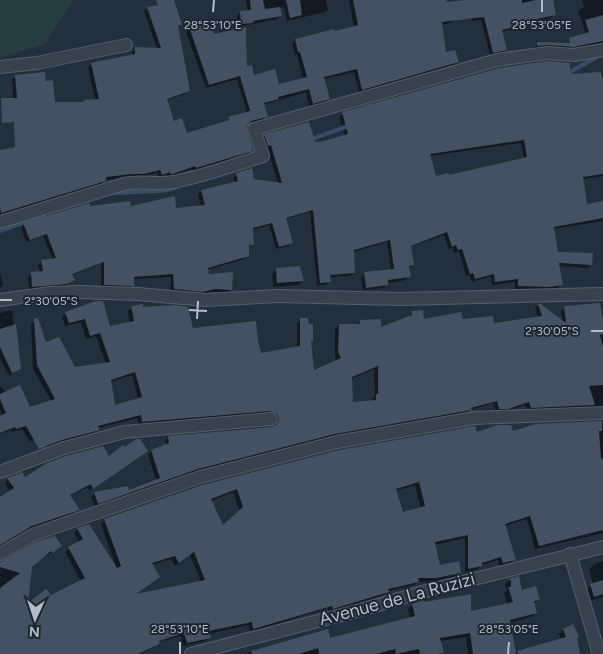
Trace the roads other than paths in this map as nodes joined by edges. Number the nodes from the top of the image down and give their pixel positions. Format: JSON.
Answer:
{"nodes":[{"id":1,"x":126,"y":45,"type":"dead end"},
{"id":2,"x":603,"y":50,"type":"edge"},
{"id":3,"x":0,"y":67,"type":"edge"},
{"id":4,"x":0,"y":222,"type":"edge"},
{"id":5,"x":603,"y":294,"type":"edge"},
{"id":6,"x":0,"y":300,"type":"edge"},
{"id":7,"x":603,"y":413,"type":"edge"},
{"id":8,"x":271,"y":419,"type":"dead end"},
{"id":9,"x":0,"y":472,"type":"edge"},
{"id":10,"x":603,"y":547,"type":"edge"},
{"id":11,"x":0,"y":554,"type":"edge"},
{"id":12,"x":570,"y":554,"type":"junction"},
{"id":13,"x":191,"y":654,"type":"edge"},
{"id":14,"x":599,"y":654,"type":"edge"}],
"edges":[{"from":1,"to":3,"type":"street"},
{"from":2,"to":4,"type":"street"},
{"from":5,"to":6,"type":"street"},
{"from":7,"to":11,"type":"street"},
{"from":8,"to":9,"type":"street"},
{"from":10,"to":12,"type":"street","name":"Avenue de La Ruzizi"},
{"from":12,"to":13,"type":"street","name":"Avenue de La Ruzizi"},
{"from":12,"to":14,"type":"street"}]}
